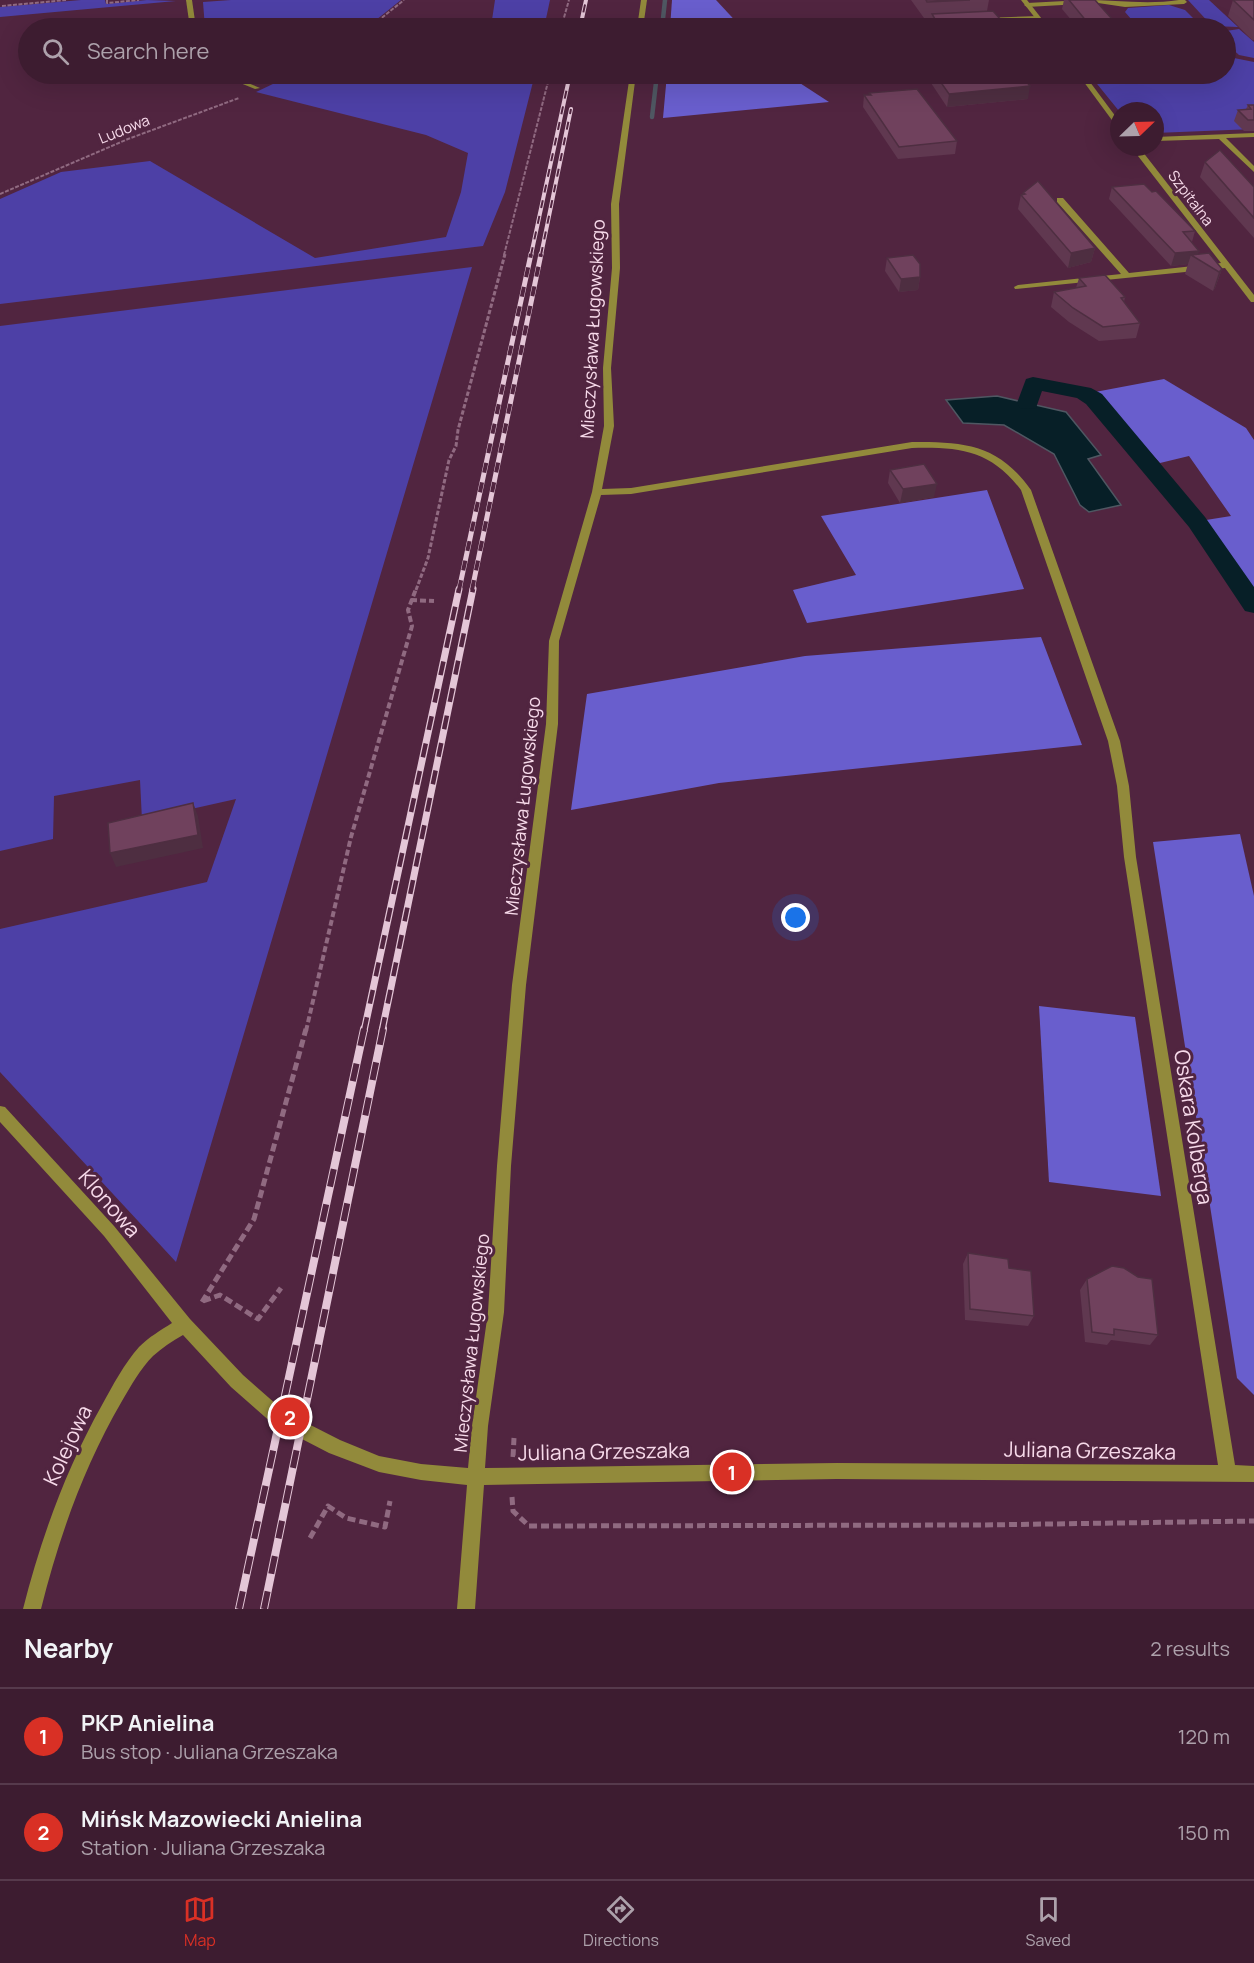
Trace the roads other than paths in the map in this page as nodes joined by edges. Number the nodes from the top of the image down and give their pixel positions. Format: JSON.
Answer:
{"nodes":[{"id":1,"x":189,"y":0,"type":"edge"},
{"id":2,"x":644,"y":0,"type":"edge"},
{"id":3,"x":1182,"y":0,"type":"edge"},
{"id":4,"x":1025,"y":2,"type":"edge"},
{"id":5,"x":192,"y":18,"type":"edge"},
{"id":6,"x":641,"y":18,"type":"edge"},
{"id":7,"x":1038,"y":18,"type":"edge"},
{"id":8,"x":246,"y":84,"type":"edge"},
{"id":9,"x":632,"y":84,"type":"edge"},
{"id":10,"x":1088,"y":84,"type":"edge"},
{"id":11,"x":256,"y":88,"type":"road end"},
{"id":12,"x":1110,"y":114,"type":"edge"},
{"id":13,"x":1254,"y":135,"type":"edge"},
{"id":14,"x":1220,"y":136,"type":"junction"},
{"id":15,"x":1164,"y":139,"type":"edge"},
{"id":16,"x":1142,"y":156,"type":"edge"},
{"id":17,"x":1254,"y":170,"type":"edge"},
{"id":18,"x":1060,"y":201,"type":"dead end"},
{"id":19,"x":1226,"y":265,"type":"junction"},
{"id":20,"x":1127,"y":275,"type":"junction"},
{"id":21,"x":1018,"y":287,"type":"dead end"},
{"id":22,"x":1254,"y":300,"type":"edge"},
{"id":23,"x":597,"y":492,"type":"junction"},
{"id":24,"x":0,"y":1112,"type":"edge"},
{"id":25,"x":184,"y":1325,"type":"junction"},
{"id":26,"x":1228,"y":1474,"type":"junction"},
{"id":27,"x":1254,"y":1474,"type":"edge"},
{"id":28,"x":475,"y":1476,"type":"junction"},
{"id":29,"x":32,"y":1609,"type":"edge"},
{"id":30,"x":466,"y":1609,"type":"edge"}],
"edges":[{"from":1,"to":5,"type":"street"},
{"from":2,"to":6,"type":"street"},
{"from":3,"to":4,"type":"street"},
{"from":4,"to":7,"type":"street"},
{"from":8,"to":11,"type":"street"},
{"from":9,"to":23,"type":"street","name":"Mieczysława Ługowskiego"},
{"from":10,"to":12,"type":"street"},
{"from":13,"to":14,"type":"street"},
{"from":14,"to":15,"type":"street"},
{"from":14,"to":17,"type":"street"},
{"from":16,"to":19,"type":"street","name":"Szpitalna"},
{"from":18,"to":20,"type":"street"},
{"from":19,"to":20,"type":"street"},
{"from":19,"to":22,"type":"street","name":"Szpitalna"},
{"from":20,"to":21,"type":"street"},
{"from":23,"to":26,"type":"street","name":"Oskara Kolberga"},
{"from":23,"to":28,"type":"street","name":"Mieczysława Ługowskiego"},
{"from":24,"to":25,"type":"street","name":"Klonowa"},
{"from":25,"to":28,"type":"street","name":"Juliana Grzeszaka"},
{"from":25,"to":29,"type":"street","name":"Kolejowa"},
{"from":26,"to":27,"type":"street","name":"Juliana Grzeszaka"},
{"from":26,"to":28,"type":"street","name":"Juliana Grzeszaka"},
{"from":28,"to":30,"type":"street","name":"Mieczysława Ługowskiego"}]}
